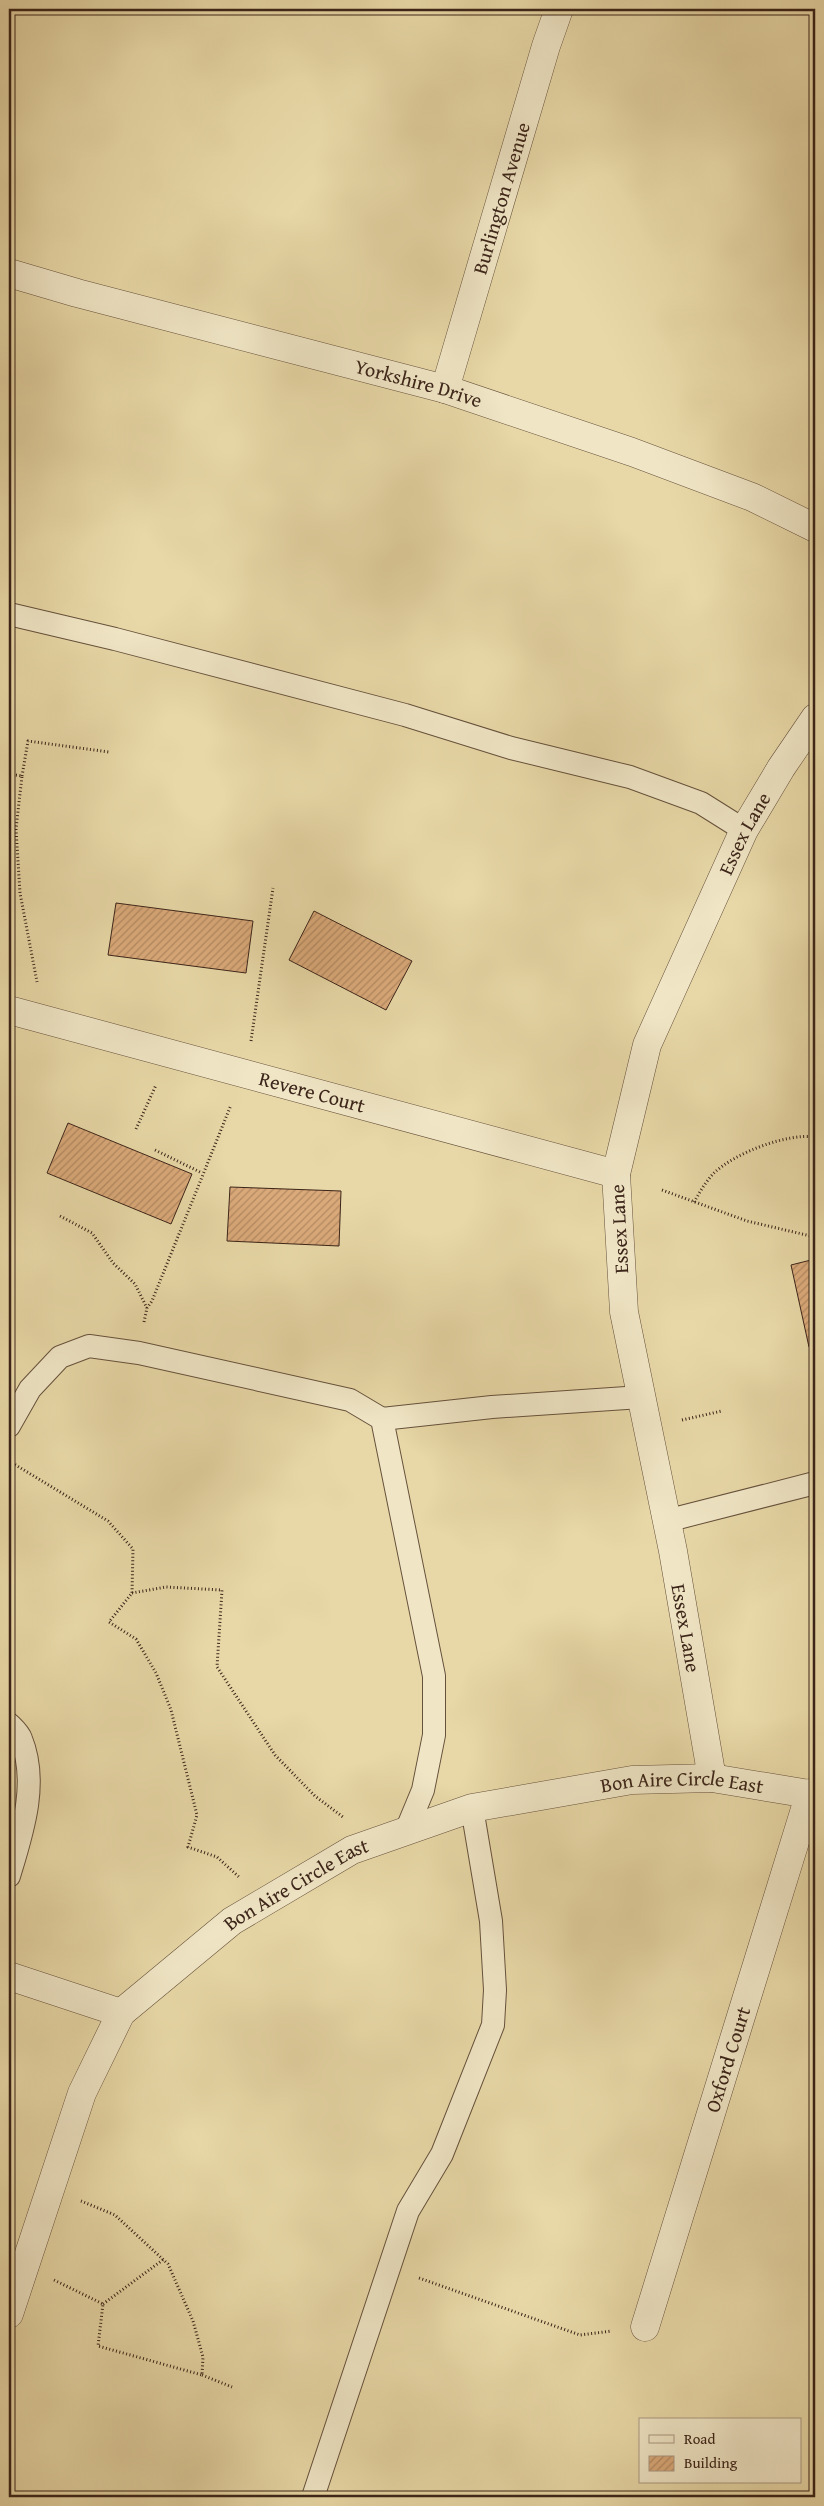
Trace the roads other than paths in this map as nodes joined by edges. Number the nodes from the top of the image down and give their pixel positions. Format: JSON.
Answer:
{"nodes":[{"id":1,"x":559,"y":9,"type":"edge"},
{"id":2,"x":9,"y":273,"type":"edge"},
{"id":3,"x":445,"y":389,"type":"junction"},
{"id":4,"x":815,"y":528,"type":"edge"},
{"id":5,"x":9,"y":614,"type":"edge"},
{"id":6,"x":815,"y":718,"type":"edge"},
{"id":7,"x":744,"y":830,"type":"junction"},
{"id":8,"x":9,"y":1010,"type":"edge"},
{"id":9,"x":616,"y":1174,"type":"junction"},
{"id":10,"x":641,"y":1397,"type":"junction"},
{"id":11,"x":382,"y":1419,"type":"junction"},
{"id":12,"x":9,"y":1426,"type":"edge"},
{"id":13,"x":815,"y":1483,"type":"edge"},
{"id":14,"x":666,"y":1521,"type":"junction"},
{"id":15,"x":9,"y":1724,"type":"edge"},
{"id":16,"x":712,"y":1778,"type":"junction"},
{"id":17,"x":812,"y":1794,"type":"edge"},
{"id":18,"x":472,"y":1808,"type":"junction"},
{"id":19,"x":406,"y":1831,"type":"junction"},
{"id":20,"x":9,"y":1876,"type":"edge"},
{"id":21,"x":9,"y":1976,"type":"edge"},
{"id":22,"x":121,"y":2013,"type":"junction"},
{"id":23,"x":9,"y":2314,"type":"edge"},
{"id":24,"x":645,"y":2327,"type":"road end"},
{"id":25,"x":313,"y":2497,"type":"edge"}],
"edges":[{"from":1,"to":3,"type":"street","name":"Burlington Avenue"},
{"from":2,"to":3,"type":"street","name":"Yorkshire Drive"},
{"from":3,"to":4,"type":"street","name":"Yorkshire Drive"},
{"from":5,"to":7,"type":"lane"},
{"from":6,"to":7,"type":"street","name":"Essex Lane"},
{"from":7,"to":9,"type":"street","name":"Essex Lane"},
{"from":8,"to":9,"type":"street","name":"Revere Court"},
{"from":9,"to":10,"type":"street","name":"Essex Lane"},
{"from":10,"to":11,"type":"lane"},
{"from":10,"to":14,"type":"street","name":"Essex Lane"},
{"from":11,"to":12,"type":"lane"},
{"from":11,"to":19,"type":"lane"},
{"from":13,"to":14,"type":"lane"},
{"from":14,"to":16,"type":"street","name":"Essex Lane"},
{"from":15,"to":20,"type":"lane"},
{"from":16,"to":17,"type":"street","name":"Bon Aire Circle East"},
{"from":16,"to":18,"type":"street","name":"Bon Aire Circle East"},
{"from":17,"to":24,"type":"street","name":"Oxford Court"},
{"from":18,"to":19,"type":"street","name":"Bon Aire Circle East"},
{"from":18,"to":25,"type":"lane"},
{"from":19,"to":22,"type":"street","name":"Bon Aire Circle East"},
{"from":21,"to":22,"type":"street"},
{"from":22,"to":23,"type":"street","name":"Bon Aire Circle East"}]}
